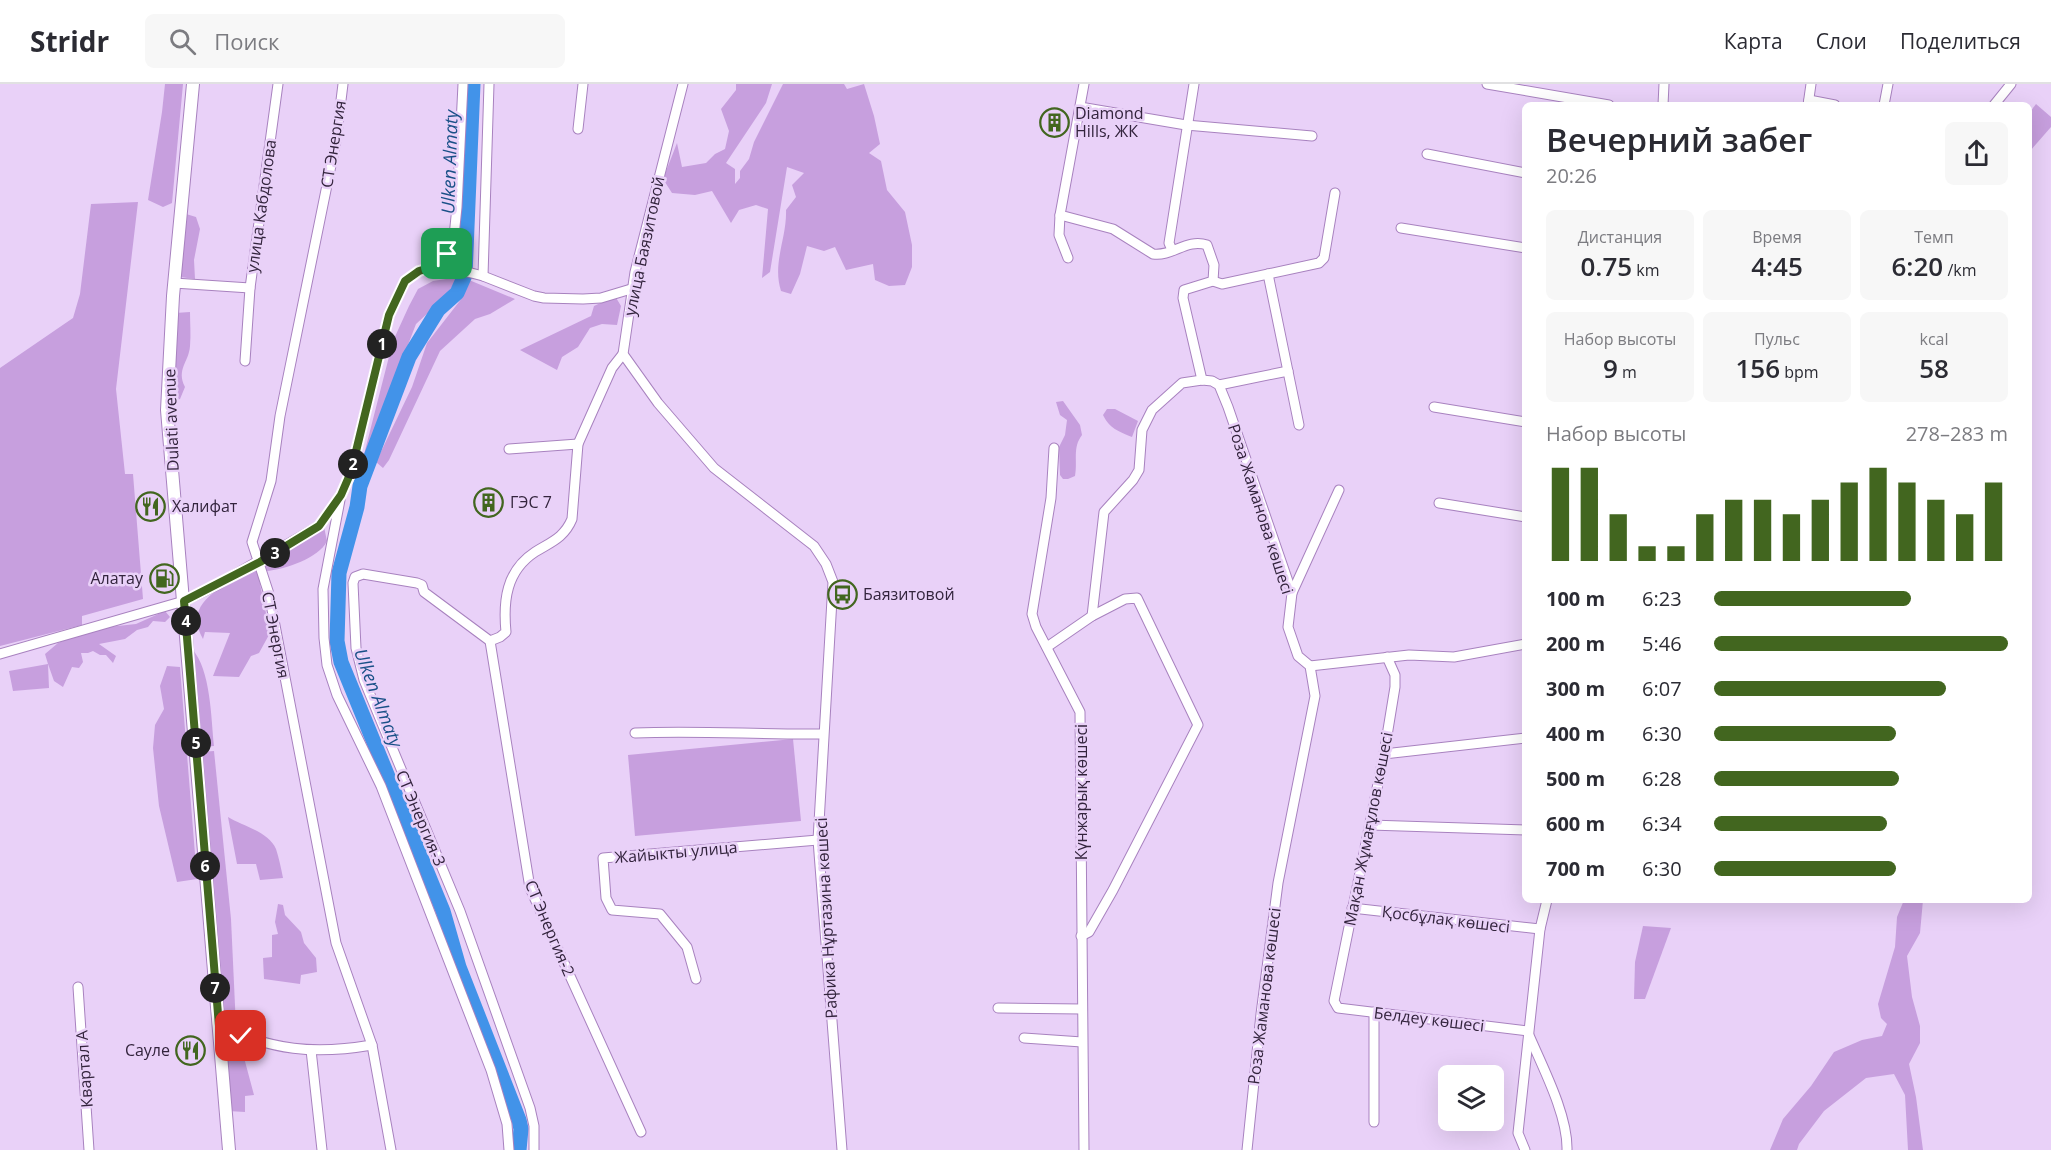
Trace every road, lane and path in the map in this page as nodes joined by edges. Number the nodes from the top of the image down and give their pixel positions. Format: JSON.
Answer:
{"nodes":[{"id":1,"x":193,"y":84,"type":"edge"},
{"id":2,"x":278,"y":84,"type":"edge"},
{"id":3,"x":343,"y":84,"type":"edge"},
{"id":4,"x":463,"y":84,"type":"edge"},
{"id":5,"x":489,"y":84,"type":"edge"},
{"id":6,"x":583,"y":84,"type":"edge"},
{"id":7,"x":683,"y":84,"type":"edge"},
{"id":8,"x":1084,"y":84,"type":"edge"},
{"id":9,"x":1194,"y":84,"type":"edge"},
{"id":10,"x":1487,"y":84,"type":"edge"},
{"id":11,"x":1664,"y":84,"type":"edge"},
{"id":12,"x":1812,"y":84,"type":"edge"},
{"id":13,"x":1888,"y":84,"type":"edge"},
{"id":14,"x":2011,"y":84,"type":"edge"},
{"id":15,"x":1592,"y":102,"type":"edge"},
{"id":16,"x":1663,"y":102,"type":"edge"},
{"id":17,"x":1809,"y":102,"type":"edge"},
{"id":18,"x":1885,"y":102,"type":"edge"},
{"id":19,"x":1996,"y":102,"type":"edge"},
{"id":20,"x":1080,"y":108,"type":"junction"},
{"id":21,"x":1186,"y":125,"type":"junction"},
{"id":22,"x":578,"y":129,"type":"dead end"},
{"id":23,"x":1312,"y":136,"type":"dead end"},
{"id":24,"x":1427,"y":154,"type":"dead end"},
{"id":25,"x":1522,"y":172,"type":"edge"},
{"id":26,"x":1335,"y":193,"type":"dead end"},
{"id":27,"x":1060,"y":215,"type":"junction"},
{"id":28,"x":1401,"y":228,"type":"dead end"},
{"id":29,"x":1522,"y":247,"type":"edge"},
{"id":30,"x":1172,"y":250,"type":"junction"},
{"id":31,"x":1068,"y":258,"type":"dead end"},
{"id":32,"x":443,"y":267,"type":"junction"},
{"id":33,"x":478,"y":274,"type":"junction"},
{"id":34,"x":1268,"y":274,"type":"junction"},
{"id":35,"x":1213,"y":281,"type":"junction"},
{"id":36,"x":174,"y":284,"type":"junction"},
{"id":37,"x":250,"y":288,"type":"junction"},
{"id":38,"x":631,"y":290,"type":"junction"},
{"id":39,"x":623,"y":354,"type":"junction"},
{"id":40,"x":245,"y":361,"type":"dead end"},
{"id":41,"x":1288,"y":371,"type":"junction"},
{"id":42,"x":1202,"y":380,"type":"junction"},
{"id":43,"x":1219,"y":385,"type":"junction"},
{"id":44,"x":1434,"y":407,"type":"dead end"},
{"id":45,"x":1522,"y":421,"type":"edge"},
{"id":46,"x":1299,"y":425,"type":"dead end"},
{"id":47,"x":578,"y":444,"type":"junction"},
{"id":48,"x":509,"y":448,"type":"dead end"},
{"id":49,"x":1054,"y":448,"type":"dead end"},
{"id":50,"x":1339,"y":490,"type":"dead end"},
{"id":51,"x":341,"y":495,"type":"junction"},
{"id":52,"x":1439,"y":503,"type":"dead end"},
{"id":53,"x":1522,"y":516,"type":"edge"},
{"id":54,"x":260,"y":562,"type":"junction"},
{"id":55,"x":1292,"y":593,"type":"junction"},
{"id":56,"x":184,"y":601,"type":"junction"},
{"id":57,"x":1092,"y":616,"type":"junction"},
{"id":58,"x":490,"y":641,"type":"junction"},
{"id":59,"x":1522,"y":645,"type":"edge"},
{"id":60,"x":1047,"y":647,"type":"junction"},
{"id":61,"x":0,"y":654,"type":"edge"},
{"id":62,"x":1387,"y":657,"type":"junction"},
{"id":63,"x":1310,"y":666,"type":"junction"},
{"id":64,"x":635,"y":733,"type":"dead end"},
{"id":65,"x":823,"y":734,"type":"junction"},
{"id":66,"x":1522,"y":738,"type":"edge"},
{"id":67,"x":1384,"y":754,"type":"junction"},
{"id":68,"x":1370,"y":825,"type":"junction"},
{"id":69,"x":1522,"y":830,"type":"edge"},
{"id":70,"x":818,"y":840,"type":"junction"},
{"id":71,"x":1546,"y":903,"type":"edge"},
{"id":72,"x":1352,"y":908,"type":"junction"},
{"id":73,"x":1540,"y":929,"type":"junction"},
{"id":74,"x":1081,"y":936,"type":"junction"},
{"id":75,"x":696,"y":978,"type":"dead end"},
{"id":76,"x":78,"y":987,"type":"dead end"},
{"id":77,"x":1334,"y":1001,"type":"joint"},
{"id":78,"x":998,"y":1008,"type":"dead end"},
{"id":79,"x":1082,"y":1009,"type":"junction"},
{"id":80,"x":1374,"y":1012,"type":"junction"},
{"id":81,"x":219,"y":1026,"type":"junction"},
{"id":82,"x":1528,"y":1031,"type":"junction"},
{"id":83,"x":1024,"y":1038,"type":"dead end"},
{"id":84,"x":1082,"y":1042,"type":"junction"},
{"id":85,"x":372,"y":1045,"type":"junction"},
{"id":86,"x":311,"y":1050,"type":"junction"},
{"id":87,"x":1374,"y":1122,"type":"dead end"},
{"id":88,"x":640,"y":1132,"type":"dead end"},
{"id":89,"x":89,"y":1150,"type":"edge"},
{"id":90,"x":229,"y":1150,"type":"edge"},
{"id":91,"x":322,"y":1150,"type":"edge"},
{"id":92,"x":391,"y":1150,"type":"edge"},
{"id":93,"x":509,"y":1150,"type":"edge"},
{"id":94,"x":534,"y":1150,"type":"edge"},
{"id":95,"x":842,"y":1150,"type":"edge"},
{"id":96,"x":1084,"y":1150,"type":"edge"},
{"id":97,"x":1247,"y":1150,"type":"edge"},
{"id":98,"x":1525,"y":1150,"type":"edge"},
{"id":99,"x":1567,"y":1150,"type":"edge"}],
"edges":[{"from":1,"to":36,"type":"main road","name":"Dulati avenue"},
{"from":2,"to":37,"type":"street","name":"улица Кабдолова"},
{"from":3,"to":54,"type":"street","name":"СТ Энергия"},
{"from":4,"to":32,"type":"street"},
{"from":5,"to":33,"type":"street"},
{"from":6,"to":22,"type":"street"},
{"from":7,"to":38,"type":"street","name":"улица Баязитовой"},
{"from":8,"to":20,"type":"street"},
{"from":9,"to":21,"type":"street"},
{"from":10,"to":15,"type":"street"},
{"from":11,"to":16,"type":"street"},
{"from":12,"to":17,"type":"street"},
{"from":13,"to":18,"type":"street"},
{"from":14,"to":19,"type":"street"},
{"from":20,"to":21,"type":"street"},
{"from":20,"to":27,"type":"street"},
{"from":21,"to":23,"type":"street"},
{"from":21,"to":30,"type":"street"},
{"from":24,"to":25,"type":"street"},
{"from":26,"to":34,"type":"street"},
{"from":27,"to":30,"type":"street"},
{"from":27,"to":31,"type":"street"},
{"from":28,"to":29,"type":"street"},
{"from":30,"to":35,"type":"street"},
{"from":32,"to":33,"type":"street"},
{"from":32,"to":51,"type":"street"},
{"from":33,"to":38,"type":"street"},
{"from":34,"to":35,"type":"street"},
{"from":34,"to":41,"type":"street"},
{"from":35,"to":42,"type":"street"},
{"from":36,"to":37,"type":"street","name":"улица Кабдолова"},
{"from":36,"to":56,"type":"main road","name":"Dulati avenue"},
{"from":37,"to":40,"type":"street"},
{"from":38,"to":39,"type":"street","name":"улица Баязитовой"},
{"from":39,"to":47,"type":"street"},
{"from":39,"to":65,"type":"street","name":"Рафика Нұртазина көшесі"},
{"from":41,"to":43,"type":"street"},
{"from":41,"to":46,"type":"street"},
{"from":42,"to":43,"type":"street"},
{"from":42,"to":57,"type":"street"},
{"from":43,"to":55,"type":"street","name":"Роза Жаманова көшесі"},
{"from":44,"to":45,"type":"street"},
{"from":47,"to":48,"type":"street"},
{"from":47,"to":58,"type":"street"},
{"from":49,"to":60,"type":"street","name":"Күнжарық көшесі"},
{"from":50,"to":55,"type":"street"},
{"from":51,"to":54,"type":"street"},
{"from":51,"to":93,"type":"street"},
{"from":52,"to":53,"type":"street"},
{"from":54,"to":56,"type":"street"},
{"from":54,"to":85,"type":"street","name":"СТ Энергия"},
{"from":55,"to":63,"type":"street","name":"Роза Жаманова көшесі"},
{"from":56,"to":61,"type":"street"},
{"from":56,"to":81,"type":"main road","name":"Dulati avenue"},
{"from":57,"to":60,"type":"street"},
{"from":57,"to":74,"type":"street"},
{"from":58,"to":88,"type":"street","name":"СТ Энергия-2"},
{"from":58,"to":94,"type":"street","name":"СТ Энергия-3"},
{"from":59,"to":62,"type":"street"},
{"from":60,"to":74,"type":"street","name":"Күнжарық көшесі"},
{"from":62,"to":63,"type":"street"},
{"from":62,"to":67,"type":"street","name":"Мақан Жұмағұлов көшесі"},
{"from":63,"to":97,"type":"street","name":"Роза Жаманова көшесі"},
{"from":64,"to":65,"type":"street"},
{"from":65,"to":70,"type":"street","name":"Рафика Нұртазина көшесі"},
{"from":66,"to":67,"type":"street"},
{"from":67,"to":68,"type":"street","name":"Мақан Жұмағұлов көшесі"},
{"from":68,"to":69,"type":"street"},
{"from":68,"to":72,"type":"street","name":"Мақан Жұмағұлов көшесі"},
{"from":70,"to":75,"type":"street","name":"Жайыкты улица"},
{"from":70,"to":95,"type":"street","name":"Рафика Нұртазина көшесі"},
{"from":71,"to":73,"type":"street"},
{"from":72,"to":73,"type":"street","name":"Қосбұлақ көшесі"},
{"from":72,"to":77,"type":"street","name":"Мақан Жұмағұлов көшесі"},
{"from":73,"to":82,"type":"street"},
{"from":74,"to":79,"type":"street","name":"Күнжарық көшесі"},
{"from":76,"to":89,"type":"street","name":"Квартал А"},
{"from":77,"to":80,"type":"street","name":"Белдеу көшесі"},
{"from":78,"to":79,"type":"street"},
{"from":79,"to":84,"type":"street","name":"Күнжарық көшесі"},
{"from":80,"to":82,"type":"street","name":"Белдеу көшесі"},
{"from":80,"to":87,"type":"street"},
{"from":81,"to":86,"type":"street"},
{"from":81,"to":90,"type":"main road","name":"Dulati avenue"},
{"from":82,"to":98,"type":"street"},
{"from":82,"to":99,"type":"street"},
{"from":83,"to":84,"type":"street"},
{"from":84,"to":96,"type":"street","name":"Күнжарық көшесі"},
{"from":85,"to":86,"type":"street"},
{"from":85,"to":92,"type":"street","name":"СТ Энергия"},
{"from":86,"to":91,"type":"street"}]}
